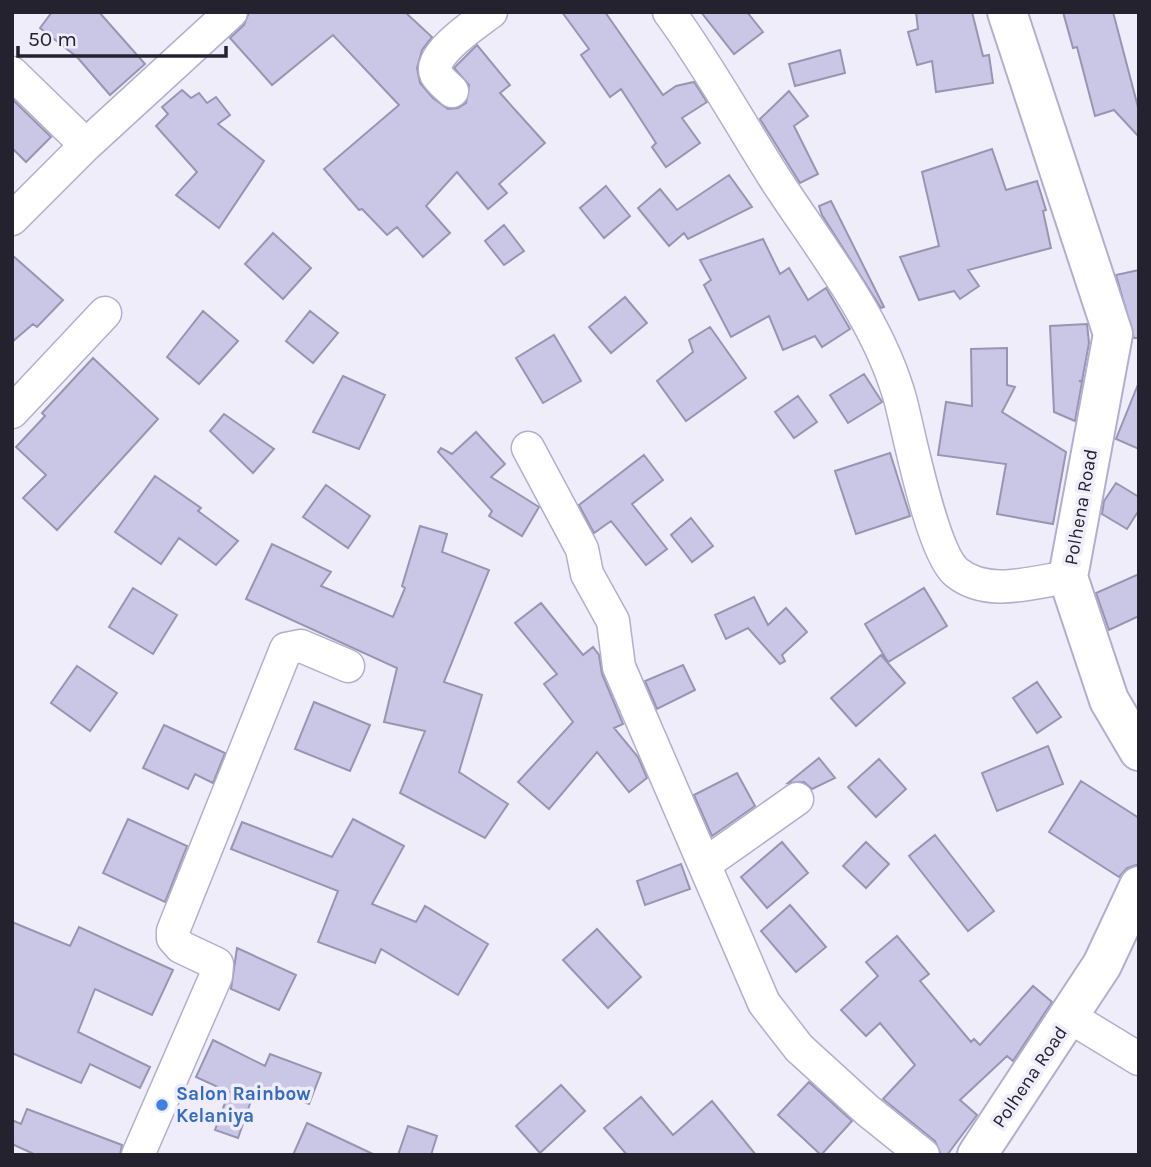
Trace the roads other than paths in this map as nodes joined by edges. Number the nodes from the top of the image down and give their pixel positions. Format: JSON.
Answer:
{"nodes":[{"id":1,"x":231,"y":12,"type":"edge"},
{"id":2,"x":491,"y":12,"type":"edge"},
{"id":3,"x":669,"y":12,"type":"edge"},
{"id":4,"x":1007,"y":12,"type":"edge"},
{"id":5,"x":12,"y":73,"type":"edge"},
{"id":6,"x":452,"y":91,"type":"dead end"},
{"id":7,"x":86,"y":145,"type":"junction"},
{"id":8,"x":12,"y":219,"type":"edge"},
{"id":9,"x":105,"y":313,"type":"dead end"},
{"id":10,"x":1126,"y":330,"type":"edge"},
{"id":11,"x":12,"y":412,"type":"edge"},
{"id":12,"x":528,"y":448,"type":"dead end"},
{"id":13,"x":1068,"y":577,"type":"junction"},
{"id":14,"x":348,"y":666,"type":"dead end"},
{"id":15,"x":1139,"y":751,"type":"edge"},
{"id":16,"x":797,"y":799,"type":"dead end"},
{"id":17,"x":705,"y":864,"type":"junction"},
{"id":18,"x":1139,"y":886,"type":"edge"},
{"id":19,"x":1070,"y":1017,"type":"junction"},
{"id":20,"x":1139,"y":1059,"type":"edge"},
{"id":21,"x":138,"y":1155,"type":"edge"},
{"id":22,"x":923,"y":1155,"type":"edge"},
{"id":23,"x":977,"y":1155,"type":"edge"}],
"edges":[{"from":1,"to":7,"type":"street"},
{"from":2,"to":6,"type":"street"},
{"from":3,"to":13,"type":"street"},
{"from":4,"to":10,"type":"street","name":"Polhena Road"},
{"from":5,"to":7,"type":"street"},
{"from":7,"to":8,"type":"street"},
{"from":9,"to":11,"type":"street"},
{"from":10,"to":13,"type":"street","name":"Polhena Road"},
{"from":12,"to":17,"type":"street"},
{"from":13,"to":15,"type":"street","name":"Polhena Road"},
{"from":14,"to":21,"type":"street"},
{"from":16,"to":17,"type":"street"},
{"from":17,"to":22,"type":"street"},
{"from":18,"to":19,"type":"street","name":"Polhena Road"},
{"from":19,"to":20,"type":"street"},
{"from":19,"to":23,"type":"street","name":"Polhena Road"}]}
